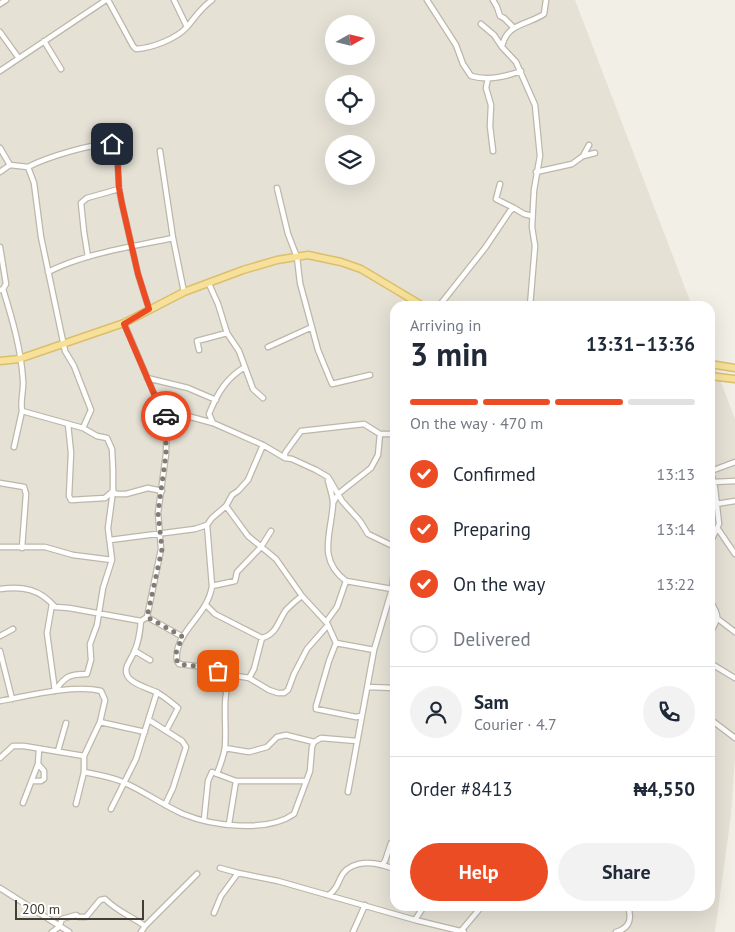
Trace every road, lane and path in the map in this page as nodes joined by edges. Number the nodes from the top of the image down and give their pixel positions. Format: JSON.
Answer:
{"nodes":[{"id":1,"x":6,"y":0,"type":"edge"},
{"id":2,"x":107,"y":0,"type":"edge"},
{"id":3,"x":174,"y":0,"type":"edge"},
{"id":4,"x":212,"y":0,"type":"edge"},
{"id":5,"x":427,"y":0,"type":"edge"},
{"id":6,"x":492,"y":0,"type":"edge"},
{"id":7,"x":546,"y":0,"type":"edge"},
{"id":8,"x":0,"y":4,"type":"edge"},
{"id":9,"x":481,"y":24,"type":"dead end"},
{"id":10,"x":187,"y":27,"type":"junction"},
{"id":11,"x":514,"y":28,"type":"junction"},
{"id":12,"x":0,"y":32,"type":"edge"},
{"id":13,"x":44,"y":41,"type":"junction"},
{"id":14,"x":502,"y":47,"type":"junction"},
{"id":15,"x":18,"y":57,"type":"junction"},
{"id":16,"x":61,"y":69,"type":"dead end"},
{"id":17,"x":0,"y":71,"type":"edge"},
{"id":18,"x":521,"y":71,"type":"junction"},
{"id":19,"x":488,"y":78,"type":"junction"},
{"id":20,"x":589,"y":145,"type":"dead end"},
{"id":21,"x":0,"y":148,"type":"edge"},
{"id":22,"x":493,"y":151,"type":"dead end"},
{"id":23,"x":160,"y":152,"type":"dead end"},
{"id":24,"x":594,"y":154,"type":"dead end"},
{"id":25,"x":582,"y":156,"type":"junction"},
{"id":26,"x":10,"y":165,"type":"junction"},
{"id":27,"x":28,"y":167,"type":"junction"},
{"id":28,"x":0,"y":172,"type":"edge"},
{"id":29,"x":536,"y":172,"type":"junction"},
{"id":30,"x":500,"y":184,"type":"dead end"},
{"id":31,"x":119,"y":188,"type":"junction"},
{"id":32,"x":277,"y":188,"type":"dead end"},
{"id":33,"x":514,"y":208,"type":"junction"},
{"id":34,"x":532,"y":216,"type":"junction"},
{"id":35,"x":173,"y":238,"type":"junction"},
{"id":36,"x":0,"y":246,"type":"edge"},
{"id":37,"x":132,"y":246,"type":"junction"},
{"id":38,"x":88,"y":257,"type":"junction"},
{"id":39,"x":298,"y":257,"type":"junction"},
{"id":40,"x":48,"y":272,"type":"junction"},
{"id":41,"x":209,"y":284,"type":"junction"},
{"id":42,"x":2,"y":289,"type":"edge"},
{"id":43,"x":184,"y":292,"type":"junction"},
{"id":44,"x":415,"y":301,"type":"edge"},
{"id":45,"x":443,"y":301,"type":"edge"},
{"id":46,"x":530,"y":301,"type":"edge"},
{"id":47,"x":149,"y":309,"type":"junction"},
{"id":48,"x":124,"y":324,"type":"junction"},
{"id":49,"x":312,"y":327,"type":"junction"},
{"id":50,"x":226,"y":332,"type":"junction"},
{"id":51,"x":64,"y":345,"type":"junction"},
{"id":52,"x":268,"y":347,"type":"dead end"},
{"id":53,"x":199,"y":350,"type":"dead end"},
{"id":54,"x":19,"y":359,"type":"junction"},
{"id":55,"x":0,"y":361,"type":"edge"},
{"id":56,"x":715,"y":365,"type":"edge"},
{"id":57,"x":245,"y":366,"type":"junction"},
{"id":58,"x":735,"y":368,"type":"edge"},
{"id":59,"x":370,"y":375,"type":"dead end"},
{"id":60,"x":715,"y":377,"type":"edge"},
{"id":61,"x":147,"y":378,"type":"junction"},
{"id":62,"x":735,"y":379,"type":"edge"},
{"id":63,"x":263,"y":398,"type":"dead end"},
{"id":64,"x":216,"y":400,"type":"junction"},
{"id":65,"x":167,"y":408,"type":"junction"},
{"id":66,"x":22,"y":410,"type":"junction"},
{"id":67,"x":213,"y":423,"type":"junction"},
{"id":68,"x":68,"y":424,"type":"junction"},
{"id":69,"x":82,"y":428,"type":"junction"},
{"id":70,"x":380,"y":434,"type":"junction"},
{"id":71,"x":390,"y":434,"type":"edge"},
{"id":72,"x":263,"y":445,"type":"junction"},
{"id":73,"x":14,"y":447,"type":"dead end"},
{"id":74,"x":285,"y":458,"type":"junction"},
{"id":75,"x":735,"y":462,"type":"edge"},
{"id":76,"x":715,"y":470,"type":"edge"},
{"id":77,"x":328,"y":477,"type":"junction"},
{"id":78,"x":735,"y":481,"type":"edge"},
{"id":79,"x":715,"y":482,"type":"edge"},
{"id":80,"x":0,"y":483,"type":"edge"},
{"id":81,"x":114,"y":491,"type":"junction"},
{"id":82,"x":162,"y":491,"type":"junction"},
{"id":83,"x":715,"y":493,"type":"edge"},
{"id":84,"x":338,"y":494,"type":"junction"},
{"id":85,"x":735,"y":501,"type":"edge"},
{"id":86,"x":333,"y":503,"type":"junction"},
{"id":87,"x":716,"y":504,"type":"junction"},
{"id":88,"x":226,"y":506,"type":"junction"},
{"id":89,"x":207,"y":525,"type":"junction"},
{"id":90,"x":718,"y":529,"type":"junction"},
{"id":91,"x":271,"y":531,"type":"dead end"},
{"id":92,"x":160,"y":533,"type":"junction"},
{"id":93,"x":715,"y":534,"type":"edge"},
{"id":94,"x":110,"y":540,"type":"junction"},
{"id":95,"x":390,"y":545,"type":"edge"},
{"id":96,"x":0,"y":547,"type":"edge"},
{"id":97,"x":262,"y":547,"type":"junction"},
{"id":98,"x":22,"y":548,"type":"junction"},
{"id":99,"x":735,"y":554,"type":"edge"},
{"id":100,"x":112,"y":560,"type":"junction"},
{"id":101,"x":346,"y":581,"type":"junction"},
{"id":102,"x":212,"y":586,"type":"junction"},
{"id":103,"x":0,"y":589,"type":"edge"},
{"id":104,"x":390,"y":589,"type":"edge"},
{"id":105,"x":302,"y":596,"type":"junction"},
{"id":106,"x":390,"y":596,"type":"edge"},
{"id":107,"x":52,"y":604,"type":"junction"},
{"id":108,"x":206,"y":605,"type":"junction"},
{"id":109,"x":715,"y":608,"type":"edge"},
{"id":110,"x":98,"y":613,"type":"junction"},
{"id":111,"x":147,"y":617,"type":"junction"},
{"id":112,"x":718,"y":619,"type":"junction"},
{"id":113,"x":141,"y":621,"type":"junction"},
{"id":114,"x":327,"y":623,"type":"junction"},
{"id":115,"x":715,"y":624,"type":"edge"},
{"id":116,"x":13,"y":629,"type":"dead end"},
{"id":117,"x":735,"y":632,"type":"edge"},
{"id":118,"x":0,"y":636,"type":"edge"},
{"id":119,"x":183,"y":637,"type":"junction"},
{"id":120,"x":262,"y":638,"type":"junction"},
{"id":121,"x":336,"y":643,"type":"junction"},
{"id":122,"x":135,"y":650,"type":"junction"},
{"id":123,"x":374,"y":650,"type":"junction"},
{"id":124,"x":0,"y":651,"type":"edge"},
{"id":125,"x":150,"y":660,"type":"dead end"},
{"id":126,"x":715,"y":666,"type":"edge"},
{"id":127,"x":232,"y":675,"type":"junction"},
{"id":128,"x":249,"y":678,"type":"junction"},
{"id":129,"x":735,"y":678,"type":"edge"},
{"id":130,"x":368,"y":686,"type":"junction"},
{"id":131,"x":390,"y":688,"type":"edge"},
{"id":132,"x":55,"y":691,"type":"junction"},
{"id":133,"x":157,"y":692,"type":"junction"},
{"id":134,"x":12,"y":699,"type":"junction"},
{"id":135,"x":0,"y":702,"type":"edge"},
{"id":136,"x":361,"y":716,"type":"junction"},
{"id":137,"x":149,"y":720,"type":"junction"},
{"id":138,"x":100,"y":722,"type":"junction"},
{"id":139,"x":66,"y":723,"type":"dead end"},
{"id":140,"x":715,"y":723,"type":"edge"},
{"id":141,"x":166,"y":731,"type":"junction"},
{"id":142,"x":145,"y":732,"type":"junction"},
{"id":143,"x":735,"y":738,"type":"edge"},
{"id":144,"x":357,"y":740,"type":"junction"},
{"id":145,"x":314,"y":742,"type":"junction"},
{"id":146,"x":225,"y":748,"type":"junction"},
{"id":147,"x":39,"y":749,"type":"junction"},
{"id":148,"x":3,"y":752,"type":"edge"},
{"id":149,"x":58,"y":752,"type":"junction"},
{"id":150,"x":84,"y":756,"type":"junction"},
{"id":151,"x":0,"y":758,"type":"edge"},
{"id":152,"x":38,"y":764,"type":"junction"},
{"id":153,"x":84,"y":772,"type":"junction"},
{"id":154,"x":217,"y":774,"type":"junction"},
{"id":155,"x":32,"y":781,"type":"junction"},
{"id":156,"x":236,"y":781,"type":"junction"},
{"id":157,"x":305,"y":781,"type":"junction"},
{"id":158,"x":125,"y":783,"type":"junction"},
{"id":159,"x":348,"y":792,"type":"dead end"},
{"id":160,"x":23,"y":802,"type":"dead end"},
{"id":161,"x":76,"y":804,"type":"dead end"},
{"id":162,"x":166,"y":805,"type":"junction"},
{"id":163,"x":112,"y":809,"type":"dead end"},
{"id":164,"x":204,"y":820,"type":"junction"},
{"id":165,"x":229,"y":824,"type":"junction"},
{"id":166,"x":390,"y":847,"type":"edge"},
{"id":167,"x":382,"y":865,"type":"junction"},
{"id":168,"x":390,"y":867,"type":"edge"},
{"id":169,"x":220,"y":868,"type":"dead end"},
{"id":170,"x":238,"y":873,"type":"junction"},
{"id":171,"x":197,"y":874,"type":"dead end"},
{"id":172,"x":0,"y":888,"type":"edge"},
{"id":173,"x":329,"y":895,"type":"junction"},
{"id":174,"x":365,"y":905,"type":"junction"},
{"id":175,"x":421,"y":911,"type":"edge"},
{"id":176,"x":478,"y":911,"type":"edge"},
{"id":177,"x":629,"y":911,"type":"edge"},
{"id":178,"x":214,"y":913,"type":"dead end"},
{"id":179,"x":415,"y":920,"type":"junction"},
{"id":180,"x":145,"y":926,"type":"junction"},
{"id":181,"x":59,"y":927,"type":"junction"},
{"id":182,"x":462,"y":931,"type":"edge"},
{"id":183,"x":52,"y":932,"type":"edge"},
{"id":184,"x":69,"y":932,"type":"edge"},
{"id":185,"x":140,"y":932,"type":"edge"},
{"id":186,"x":353,"y":932,"type":"edge"},
{"id":187,"x":616,"y":932,"type":"edge"}],
"edges":[{"from":1,"to":8,"type":"street"},
{"from":2,"to":10,"type":"street"},
{"from":2,"to":13,"type":"street"},
{"from":3,"to":10,"type":"street"},
{"from":4,"to":10,"type":"street"},
{"from":5,"to":19,"type":"street"},
{"from":6,"to":11,"type":"street"},
{"from":7,"to":11,"type":"street"},
{"from":9,"to":14,"type":"street"},
{"from":11,"to":14,"type":"street"},
{"from":12,"to":15,"type":"street"},
{"from":13,"to":15,"type":"street"},
{"from":13,"to":16,"type":"street"},
{"from":14,"to":18,"type":"street"},
{"from":15,"to":17,"type":"street"},
{"from":18,"to":19,"type":"street"},
{"from":18,"to":29,"type":"street"},
{"from":19,"to":22,"type":"street"},
{"from":20,"to":25,"type":"street"},
{"from":21,"to":26,"type":"street"},
{"from":23,"to":35,"type":"street"},
{"from":24,"to":25,"type":"street"},
{"from":25,"to":29,"type":"street"},
{"from":26,"to":27,"type":"street"},
{"from":26,"to":28,"type":"street"},
{"from":27,"to":31,"type":"street"},
{"from":27,"to":40,"type":"street"},
{"from":29,"to":34,"type":"street"},
{"from":30,"to":33,"type":"street"},
{"from":31,"to":37,"type":"street"},
{"from":31,"to":38,"type":"street"},
{"from":32,"to":39,"type":"street"},
{"from":33,"to":34,"type":"street"},
{"from":33,"to":45,"type":"street"},
{"from":34,"to":46,"type":"street"},
{"from":35,"to":37,"type":"street"},
{"from":35,"to":43,"type":"street"},
{"from":36,"to":42,"type":"street"},
{"from":37,"to":38,"type":"street"},
{"from":37,"to":47,"type":"street"},
{"from":38,"to":40,"type":"street"},
{"from":39,"to":41,"type":"main road"},
{"from":39,"to":44,"type":"main road"},
{"from":39,"to":49,"type":"street"},
{"from":40,"to":51,"type":"street"},
{"from":41,"to":43,"type":"main road"},
{"from":41,"to":50,"type":"street"},
{"from":42,"to":54,"type":"street"},
{"from":43,"to":47,"type":"main road"},
{"from":47,"to":48,"type":"main road"},
{"from":48,"to":51,"type":"main road"},
{"from":48,"to":61,"type":"street"},
{"from":49,"to":52,"type":"street"},
{"from":49,"to":59,"type":"street"},
{"from":50,"to":53,"type":"street"},
{"from":50,"to":57,"type":"street"},
{"from":51,"to":54,"type":"main road"},
{"from":51,"to":69,"type":"street"},
{"from":54,"to":55,"type":"main road"},
{"from":54,"to":66,"type":"street"},
{"from":56,"to":58,"type":"main road"},
{"from":57,"to":63,"type":"street"},
{"from":57,"to":64,"type":"street"},
{"from":60,"to":62,"type":"main road"},
{"from":61,"to":64,"type":"street"},
{"from":61,"to":65,"type":"street"},
{"from":64,"to":67,"type":"street"},
{"from":65,"to":67,"type":"street"},
{"from":65,"to":82,"type":"street"},
{"from":66,"to":68,"type":"street"},
{"from":66,"to":73,"type":"street"},
{"from":67,"to":72,"type":"street"},
{"from":68,"to":69,"type":"street"},
{"from":68,"to":81,"type":"street"},
{"from":69,"to":81,"type":"street"},
{"from":70,"to":71,"type":"street"},
{"from":70,"to":74,"type":"street"},
{"from":70,"to":84,"type":"street"},
{"from":72,"to":74,"type":"street"},
{"from":72,"to":88,"type":"street"},
{"from":74,"to":77,"type":"street"},
{"from":75,"to":76,"type":"street"},
{"from":77,"to":84,"type":"street"},
{"from":77,"to":86,"type":"street"},
{"from":78,"to":79,"type":"street"},
{"from":80,"to":98,"type":"street"},
{"from":81,"to":82,"type":"street"},
{"from":81,"to":94,"type":"street"},
{"from":82,"to":92,"type":"street"},
{"from":83,"to":87,"type":"street"},
{"from":84,"to":86,"type":"street"},
{"from":84,"to":95,"type":"street"},
{"from":85,"to":87,"type":"street"},
{"from":86,"to":101,"type":"street"},
{"from":87,"to":90,"type":"street"},
{"from":88,"to":89,"type":"street"},
{"from":88,"to":97,"type":"street"},
{"from":89,"to":92,"type":"street"},
{"from":89,"to":102,"type":"street"},
{"from":90,"to":93,"type":"street"},
{"from":90,"to":99,"type":"street"},
{"from":91,"to":97,"type":"street"},
{"from":92,"to":94,"type":"street"},
{"from":92,"to":111,"type":"street"},
{"from":94,"to":100,"type":"street"},
{"from":96,"to":98,"type":"street"},
{"from":97,"to":102,"type":"street"},
{"from":97,"to":105,"type":"street"},
{"from":98,"to":100,"type":"street"},
{"from":100,"to":110,"type":"street"},
{"from":101,"to":104,"type":"street"},
{"from":101,"to":114,"type":"street"},
{"from":102,"to":108,"type":"street"},
{"from":103,"to":107,"type":"street"},
{"from":105,"to":114,"type":"street"},
{"from":105,"to":120,"type":"street"},
{"from":106,"to":123,"type":"street"},
{"from":107,"to":110,"type":"street"},
{"from":107,"to":132,"type":"street"},
{"from":108,"to":119,"type":"street"},
{"from":108,"to":120,"type":"street"},
{"from":109,"to":112,"type":"street"},
{"from":110,"to":113,"type":"street"},
{"from":110,"to":132,"type":"street"},
{"from":111,"to":113,"type":"street"},
{"from":111,"to":119,"type":"street"},
{"from":112,"to":115,"type":"street"},
{"from":112,"to":117,"type":"street"},
{"from":113,"to":122,"type":"street"},
{"from":114,"to":121,"type":"street"},
{"from":114,"to":128,"type":"street"},
{"from":116,"to":118,"type":"street"},
{"from":119,"to":127,"type":"street"},
{"from":120,"to":128,"type":"street"},
{"from":121,"to":123,"type":"street"},
{"from":121,"to":136,"type":"street"},
{"from":122,"to":125,"type":"street"},
{"from":122,"to":133,"type":"street"},
{"from":123,"to":130,"type":"street"},
{"from":124,"to":134,"type":"street"},
{"from":126,"to":129,"type":"street"},
{"from":127,"to":128,"type":"street"},
{"from":127,"to":146,"type":"street"},
{"from":130,"to":131,"type":"street"},
{"from":130,"to":136,"type":"street"},
{"from":132,"to":134,"type":"street"},
{"from":132,"to":138,"type":"street"},
{"from":133,"to":137,"type":"street"},
{"from":133,"to":141,"type":"street"},
{"from":134,"to":135,"type":"street"},
{"from":136,"to":144,"type":"street"},
{"from":137,"to":141,"type":"street"},
{"from":137,"to":142,"type":"street"},
{"from":138,"to":142,"type":"street"},
{"from":138,"to":150,"type":"street"},
{"from":139,"to":149,"type":"street"},
{"from":140,"to":143,"type":"street"},
{"from":141,"to":162,"type":"street"},
{"from":142,"to":158,"type":"street"},
{"from":144,"to":145,"type":"street"},
{"from":144,"to":159,"type":"street"},
{"from":145,"to":146,"type":"street"},
{"from":145,"to":157,"type":"street"},
{"from":146,"to":154,"type":"street"},
{"from":147,"to":148,"type":"street"},
{"from":147,"to":149,"type":"street"},
{"from":147,"to":152,"type":"street"},
{"from":148,"to":151,"type":"street"},
{"from":149,"to":150,"type":"street"},
{"from":150,"to":153,"type":"street"},
{"from":152,"to":155,"type":"street"},
{"from":152,"to":155,"type":"street"},
{"from":153,"to":158,"type":"street"},
{"from":153,"to":161,"type":"street"},
{"from":154,"to":156,"type":"street"},
{"from":154,"to":164,"type":"street"},
{"from":155,"to":160,"type":"street"},
{"from":156,"to":157,"type":"street"},
{"from":156,"to":165,"type":"street"},
{"from":157,"to":165,"type":"street"},
{"from":158,"to":162,"type":"street"},
{"from":158,"to":163,"type":"street"},
{"from":162,"to":164,"type":"street"},
{"from":164,"to":165,"type":"street"},
{"from":166,"to":167,"type":"street"},
{"from":167,"to":168,"type":"street"},
{"from":167,"to":173,"type":"street"},
{"from":169,"to":170,"type":"street"},
{"from":170,"to":173,"type":"street"},
{"from":170,"to":178,"type":"street"},
{"from":171,"to":180,"type":"street"},
{"from":172,"to":181,"type":"street"},
{"from":173,"to":174,"type":"street"},
{"from":174,"to":179,"type":"street"},
{"from":174,"to":186,"type":"street"},
{"from":175,"to":179,"type":"street"},
{"from":176,"to":182,"type":"street"},
{"from":177,"to":187,"type":"street"},
{"from":179,"to":182,"type":"street"},
{"from":180,"to":181,"type":"street"},
{"from":180,"to":185,"type":"street"},
{"from":181,"to":183,"type":"street"},
{"from":181,"to":184,"type":"street"}]}
